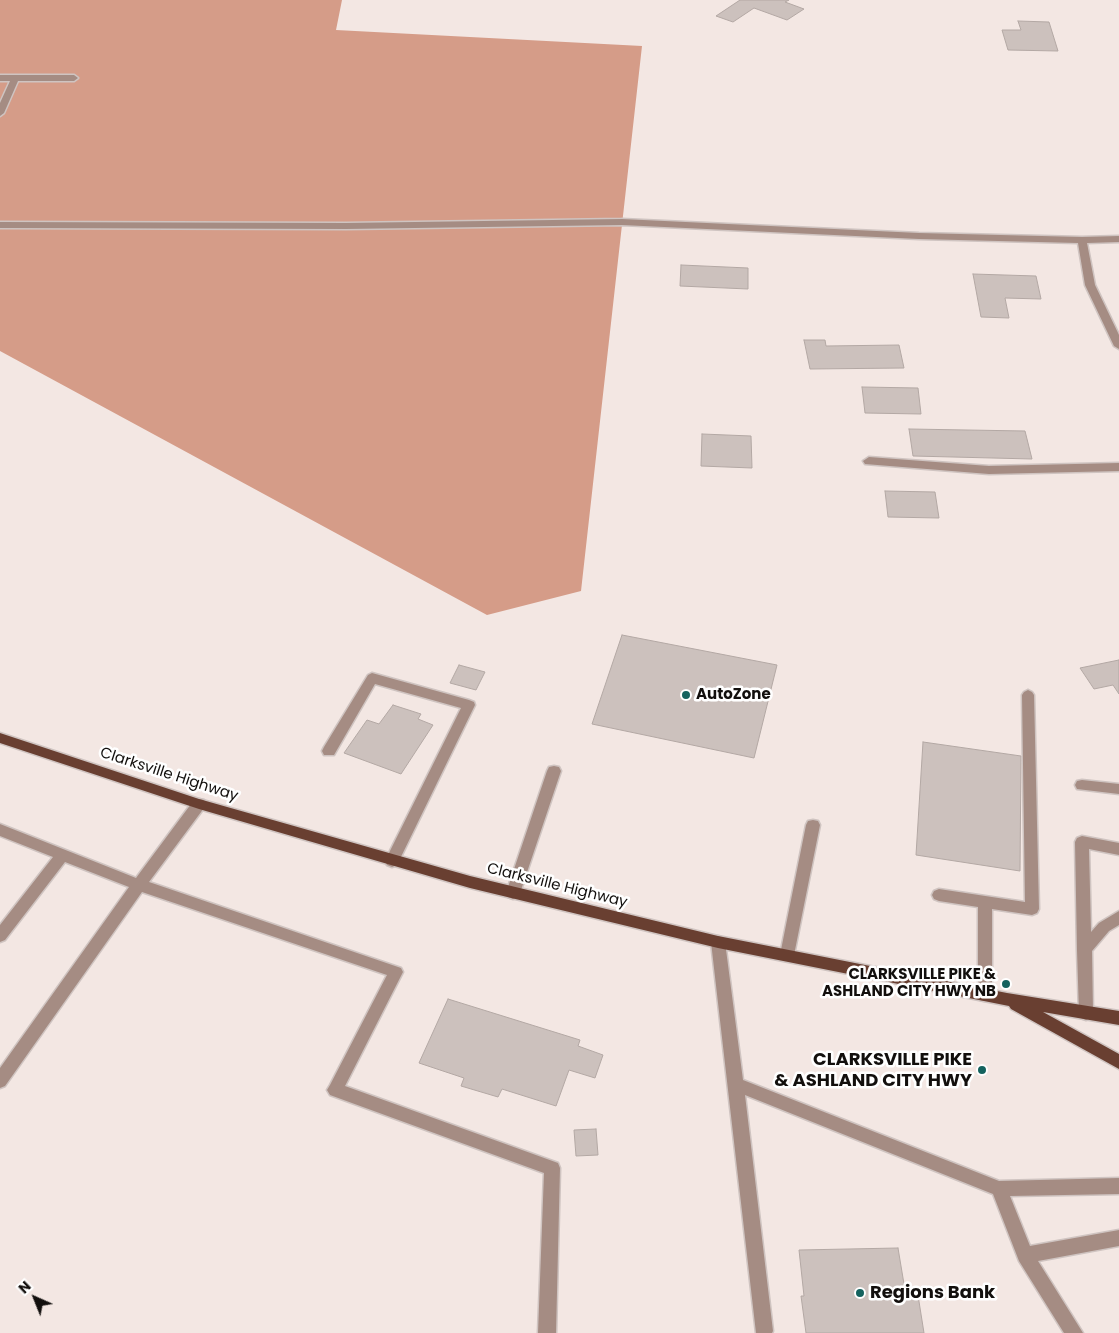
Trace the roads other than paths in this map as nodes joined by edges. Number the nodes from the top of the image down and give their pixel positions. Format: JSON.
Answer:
{"nodes":[{"id":1,"x":0,"y":78,"type":"edge"},
{"id":2,"x":15,"y":78,"type":"junction"},
{"id":3,"x":74,"y":78,"type":"dead end"},
{"id":4,"x":0,"y":113,"type":"edge"},
{"id":5,"x":0,"y":225,"type":"edge"},
{"id":6,"x":1119,"y":239,"type":"edge"},
{"id":7,"x":1082,"y":240,"type":"junction"},
{"id":8,"x":1119,"y":346,"type":"edge"},
{"id":9,"x":869,"y":460,"type":"dead end"},
{"id":10,"x":1119,"y":467,"type":"edge"},
{"id":11,"x":1028,"y":695,"type":"dead end"},
{"id":12,"x":0,"y":738,"type":"edge"},
{"id":13,"x":330,"y":750,"type":"dead end"},
{"id":14,"x":554,"y":771,"type":"dead end"},
{"id":15,"x":1082,"y":785,"type":"dead end"},
{"id":16,"x":1119,"y":789,"type":"edge"},
{"id":17,"x":199,"y":804,"type":"junction"},
{"id":18,"x":813,"y":825,"type":"dead end"},
{"id":19,"x":0,"y":830,"type":"edge"},
{"id":20,"x":1119,"y":849,"type":"edge"},
{"id":21,"x":62,"y":856,"type":"junction"},
{"id":22,"x":392,"y":861,"type":"junction"},
{"id":23,"x":139,"y":885,"type":"junction"},
{"id":24,"x":513,"y":893,"type":"junction"},
{"id":25,"x":939,"y":895,"type":"dead end"},
{"id":26,"x":985,"y":902,"type":"junction"},
{"id":27,"x":1119,"y":917,"type":"edge"},
{"id":28,"x":0,"y":936,"type":"edge"},
{"id":29,"x":718,"y":942,"type":"junction"},
{"id":30,"x":1085,"y":954,"type":"junction"},
{"id":31,"x":787,"y":955,"type":"junction"},
{"id":32,"x":985,"y":995,"type":"junction"},
{"id":33,"x":1007,"y":999,"type":"junction"},
{"id":34,"x":1086,"y":1013,"type":"junction"},
{"id":35,"x":1119,"y":1018,"type":"edge"},
{"id":36,"x":1119,"y":1062,"type":"edge"},
{"id":37,"x":0,"y":1081,"type":"edge"},
{"id":38,"x":736,"y":1084,"type":"junction"},
{"id":39,"x":1119,"y":1186,"type":"edge"},
{"id":40,"x":999,"y":1189,"type":"junction"},
{"id":41,"x":1119,"y":1238,"type":"edge"},
{"id":42,"x":1025,"y":1255,"type":"junction"},
{"id":43,"x":764,"y":1331,"type":"dead end"},
{"id":44,"x":547,"y":1333,"type":"edge"},
{"id":45,"x":1074,"y":1333,"type":"edge"}],
"edges":[{"from":1,"to":2,"type":"street"},
{"from":2,"to":3,"type":"street"},
{"from":2,"to":4,"type":"street"},
{"from":5,"to":7,"type":"street"},
{"from":6,"to":7,"type":"street"},
{"from":7,"to":8,"type":"street"},
{"from":9,"to":10,"type":"street"},
{"from":11,"to":26,"type":"street"},
{"from":12,"to":17,"type":"main road","name":"Clarksville Highway"},
{"from":13,"to":22,"type":"street"},
{"from":14,"to":24,"type":"street"},
{"from":15,"to":16,"type":"street"},
{"from":17,"to":22,"type":"main road","name":"Clarksville Highway"},
{"from":17,"to":23,"type":"street"},
{"from":18,"to":31,"type":"street"},
{"from":19,"to":21,"type":"street"},
{"from":20,"to":30,"type":"street"},
{"from":21,"to":23,"type":"street"},
{"from":21,"to":28,"type":"street"},
{"from":22,"to":24,"type":"main road","name":"Clarksville Highway"},
{"from":23,"to":37,"type":"street"},
{"from":23,"to":44,"type":"street"},
{"from":24,"to":29,"type":"main road","name":"Clarksville Highway"},
{"from":25,"to":26,"type":"street"},
{"from":26,"to":32,"type":"street"},
{"from":27,"to":30,"type":"street"},
{"from":29,"to":31,"type":"main road","name":"Clarksville Highway"},
{"from":29,"to":38,"type":"street"},
{"from":30,"to":34,"type":"street"},
{"from":31,"to":32,"type":"main road","name":"Clarksville Highway"},
{"from":32,"to":33,"type":"main road","name":"Clarksville Highway"},
{"from":33,"to":34,"type":"main road","name":"Clarksville Highway"},
{"from":33,"to":36,"type":"main road"},
{"from":34,"to":35,"type":"main road","name":"Clarksville Highway"},
{"from":38,"to":40,"type":"street"},
{"from":38,"to":43,"type":"street"},
{"from":39,"to":40,"type":"street"},
{"from":40,"to":42,"type":"street"},
{"from":41,"to":42,"type":"street"},
{"from":42,"to":45,"type":"street"}]}
